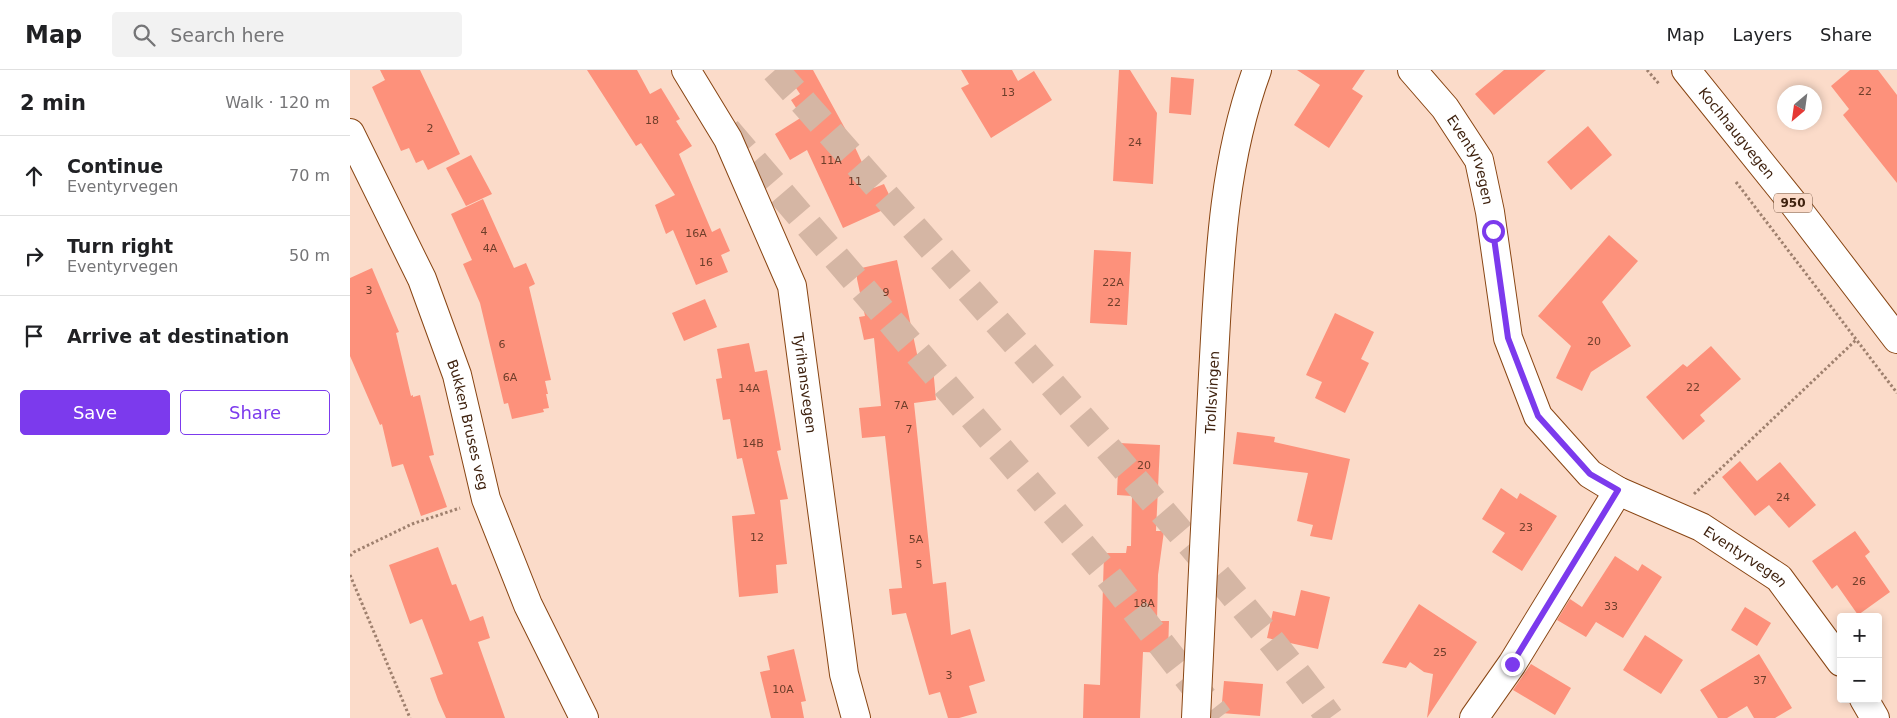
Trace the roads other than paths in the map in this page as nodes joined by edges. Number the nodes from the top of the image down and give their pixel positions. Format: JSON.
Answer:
{"nodes":[{"id":1,"x":686,"y":70,"type":"edge"},
{"id":2,"x":1257,"y":70,"type":"edge"},
{"id":3,"x":1412,"y":70,"type":"edge"},
{"id":4,"x":1686,"y":70,"type":"edge"},
{"id":5,"x":350,"y":133,"type":"edge"},
{"id":6,"x":1897,"y":339,"type":"edge"},
{"id":7,"x":1618,"y":490,"type":"junction"},
{"id":8,"x":1838,"y":658,"type":"edge"},
{"id":9,"x":1866,"y":703,"type":"edge"},
{"id":10,"x":584,"y":718,"type":"edge"},
{"id":11,"x":856,"y":718,"type":"edge"},
{"id":12,"x":1196,"y":718,"type":"edge"},
{"id":13,"x":1474,"y":718,"type":"edge"},
{"id":14,"x":1875,"y":718,"type":"edge"}],
"edges":[{"from":1,"to":11,"type":"street","name":"Tyrihansvegen"},
{"from":2,"to":12,"type":"street","name":"Trollsvingen"},
{"from":3,"to":7,"type":"street","name":"Eventyrvegen"},
{"from":4,"to":6,"type":"street","name":"Kochhaugvegen","number":"950"},
{"from":5,"to":10,"type":"street","name":"Bukken Bruses veg"},
{"from":7,"to":8,"type":"street","name":"Eventyrvegen"},
{"from":7,"to":13,"type":"street"},
{"from":9,"to":14,"type":"street"}]}
